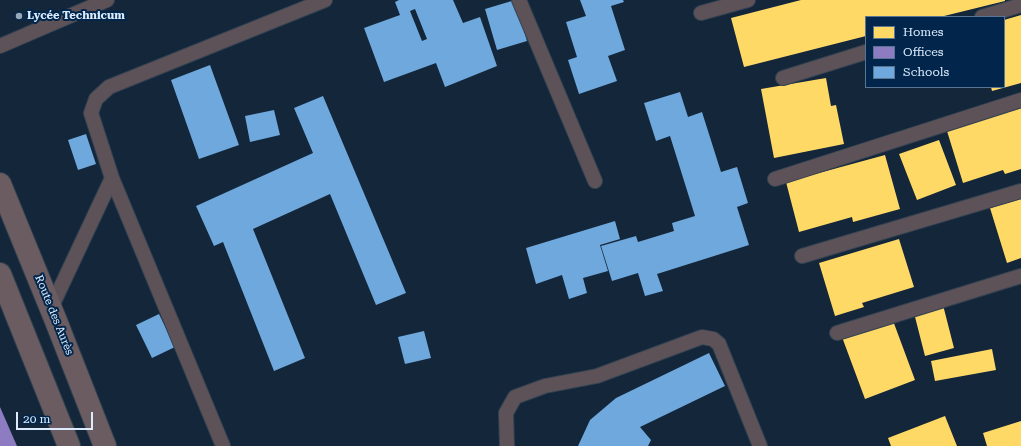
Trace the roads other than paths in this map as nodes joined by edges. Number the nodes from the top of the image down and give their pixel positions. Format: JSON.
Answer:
{"nodes":[{"id":1,"x":107,"y":0,"type":"edge"},
{"id":2,"x":325,"y":0,"type":"edge"},
{"id":3,"x":519,"y":0,"type":"edge"},
{"id":4,"x":748,"y":0,"type":"edge"},
{"id":5,"x":1021,"y":5,"type":"edge"},
{"id":6,"x":701,"y":13,"type":"dead end"},
{"id":7,"x":985,"y":16,"type":"edge"},
{"id":8,"x":0,"y":46,"type":"edge"},
{"id":9,"x":865,"y":52,"type":"edge"},
{"id":10,"x":783,"y":78,"type":"dead end"},
{"id":11,"x":1021,"y":100,"type":"edge"},
{"id":12,"x":112,"y":178,"type":"junction"},
{"id":13,"x":776,"y":179,"type":"dead end"},
{"id":14,"x":595,"y":181,"type":"dead end"},
{"id":15,"x":0,"y":184,"type":"edge"},
{"id":16,"x":1021,"y":191,"type":"edge"},
{"id":17,"x":802,"y":256,"type":"dead end"},
{"id":18,"x":0,"y":274,"type":"edge"},
{"id":19,"x":1021,"y":276,"type":"edge"},
{"id":20,"x":51,"y":308,"type":"junction"},
{"id":21,"x":837,"y":333,"type":"dead end"},
{"id":22,"x":69,"y":446,"type":"edge"},
{"id":23,"x":105,"y":446,"type":"edge"},
{"id":24,"x":222,"y":446,"type":"edge"},
{"id":25,"x":506,"y":446,"type":"edge"},
{"id":26,"x":760,"y":446,"type":"edge"}],
"edges":[{"from":1,"to":8,"type":"lane"},
{"from":2,"to":12,"type":"lane"},
{"from":3,"to":14,"type":"lane"},
{"from":4,"to":6,"type":"lane"},
{"from":5,"to":7,"type":"lane"},
{"from":9,"to":10,"type":"lane"},
{"from":11,"to":13,"type":"lane"},
{"from":12,"to":20,"type":"lane"},
{"from":12,"to":24,"type":"lane"},
{"from":15,"to":20,"type":"street","name":"Route des Aurès"},
{"from":16,"to":17,"type":"lane"},
{"from":18,"to":22,"type":"street"},
{"from":19,"to":21,"type":"lane"},
{"from":20,"to":23,"type":"street","name":"Route des Aurès"},
{"from":25,"to":26,"type":"lane"}]}
